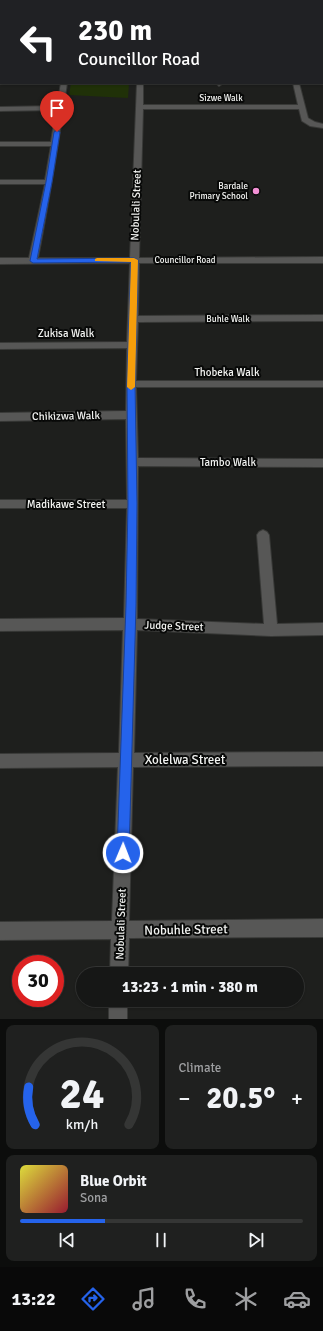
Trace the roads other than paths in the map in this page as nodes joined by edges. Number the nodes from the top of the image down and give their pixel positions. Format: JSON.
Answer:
{"nodes":[{"id":1,"x":64,"y":84,"type":"edge"},
{"id":2,"x":140,"y":84,"type":"edge"},
{"id":3,"x":296,"y":84,"type":"edge"},
{"id":4,"x":140,"y":107,"type":"junction"},
{"id":5,"x":302,"y":107,"type":"junction"},
{"id":6,"x":60,"y":108,"type":"junction"},
{"id":7,"x":0,"y":109,"type":"edge"},
{"id":8,"x":323,"y":126,"type":"edge"},
{"id":9,"x":0,"y":144,"type":"edge"},
{"id":10,"x":55,"y":144,"type":"junction"},
{"id":11,"x":0,"y":182,"type":"edge"},
{"id":12,"x":49,"y":182,"type":"junction"},
{"id":13,"x":134,"y":260,"type":"junction"},
{"id":14,"x":0,"y":261,"type":"edge"},
{"id":15,"x":33,"y":261,"type":"junction"},
{"id":16,"x":323,"y":261,"type":"edge"},
{"id":17,"x":323,"y":318,"type":"edge"},
{"id":18,"x":133,"y":319,"type":"junction"},
{"id":19,"x":132,"y":345,"type":"junction"},
{"id":20,"x":0,"y":346,"type":"edge"},
{"id":21,"x":131,"y":384,"type":"junction"},
{"id":22,"x":323,"y":384,"type":"edge"},
{"id":23,"x":131,"y":415,"type":"junction"},
{"id":24,"x":0,"y":417,"type":"edge"},
{"id":25,"x":132,"y":462,"type":"junction"},
{"id":26,"x":323,"y":463,"type":"edge"},
{"id":27,"x":0,"y":504,"type":"edge"},
{"id":28,"x":132,"y":504,"type":"junction"},
{"id":29,"x":263,"y":535,"type":"dead end"},
{"id":30,"x":130,"y":624,"type":"junction"},
{"id":31,"x":0,"y":625,"type":"edge"},
{"id":32,"x":323,"y":629,"type":"edge"},
{"id":33,"x":271,"y":630,"type":"junction"},
{"id":34,"x":323,"y":759,"type":"edge"},
{"id":35,"x":126,"y":760,"type":"junction"},
{"id":36,"x":0,"y":761,"type":"edge"},
{"id":37,"x":323,"y":928,"type":"edge"},
{"id":38,"x":121,"y":930,"type":"junction"},
{"id":39,"x":0,"y":931,"type":"edge"},
{"id":40,"x":120,"y":967,"type":"edge"},
{"id":41,"x":118,"y":1007,"type":"edge"},
{"id":42,"x":118,"y":1019,"type":"edge"}],
"edges":[{"from":1,"to":6,"type":"street"},
{"from":2,"to":4,"type":"street","name":"Nobulali Street"},
{"from":3,"to":5,"type":"street"},
{"from":4,"to":5,"type":"street","name":"Sizwe Walk"},
{"from":4,"to":13,"type":"street","name":"Nobulali Street"},
{"from":5,"to":8,"type":"street"},
{"from":6,"to":7,"type":"street"},
{"from":6,"to":10,"type":"street"},
{"from":9,"to":10,"type":"street"},
{"from":10,"to":12,"type":"street"},
{"from":11,"to":12,"type":"street"},
{"from":12,"to":15,"type":"street"},
{"from":13,"to":15,"type":"street","name":"Councillor Road"},
{"from":13,"to":16,"type":"street","name":"Councillor Road"},
{"from":13,"to":18,"type":"street","name":"Nobulali Street"},
{"from":14,"to":15,"type":"street","name":"Councillor Road"},
{"from":17,"to":18,"type":"street","name":"Buhle Walk"},
{"from":18,"to":19,"type":"street","name":"Nobulali Street"},
{"from":19,"to":20,"type":"street","name":"Zukisa Walk"},
{"from":19,"to":21,"type":"street","name":"Nobulali Street"},
{"from":21,"to":22,"type":"street","name":"Thobeka Walk"},
{"from":21,"to":23,"type":"street","name":"Nobulali Street"},
{"from":23,"to":24,"type":"street","name":"Chikizwa Walk"},
{"from":23,"to":25,"type":"street","name":"Nobulali Street"},
{"from":25,"to":26,"type":"street","name":"Tambo Walk"},
{"from":25,"to":28,"type":"street","name":"Nobulali Street"},
{"from":27,"to":28,"type":"street","name":"Madikawe Street"},
{"from":28,"to":30,"type":"street","name":"Nobulali Street"},
{"from":29,"to":33,"type":"street"},
{"from":30,"to":31,"type":"street","name":"Judge Street"},
{"from":30,"to":33,"type":"street","name":"Judge Street"},
{"from":30,"to":35,"type":"street","name":"Nobulali Street"},
{"from":32,"to":33,"type":"street","name":"Judge Street"},
{"from":34,"to":35,"type":"street","name":"Xolelwa Street"},
{"from":35,"to":36,"type":"street","name":"Xolelwa Street"},
{"from":35,"to":38,"type":"street","name":"Nobulali Street"},
{"from":37,"to":38,"type":"street","name":"Nobuhle Street"},
{"from":38,"to":39,"type":"street","name":"Nobuhle Street"},
{"from":38,"to":40,"type":"street","name":"Nobulali Street"},
{"from":41,"to":42,"type":"street"}]}
